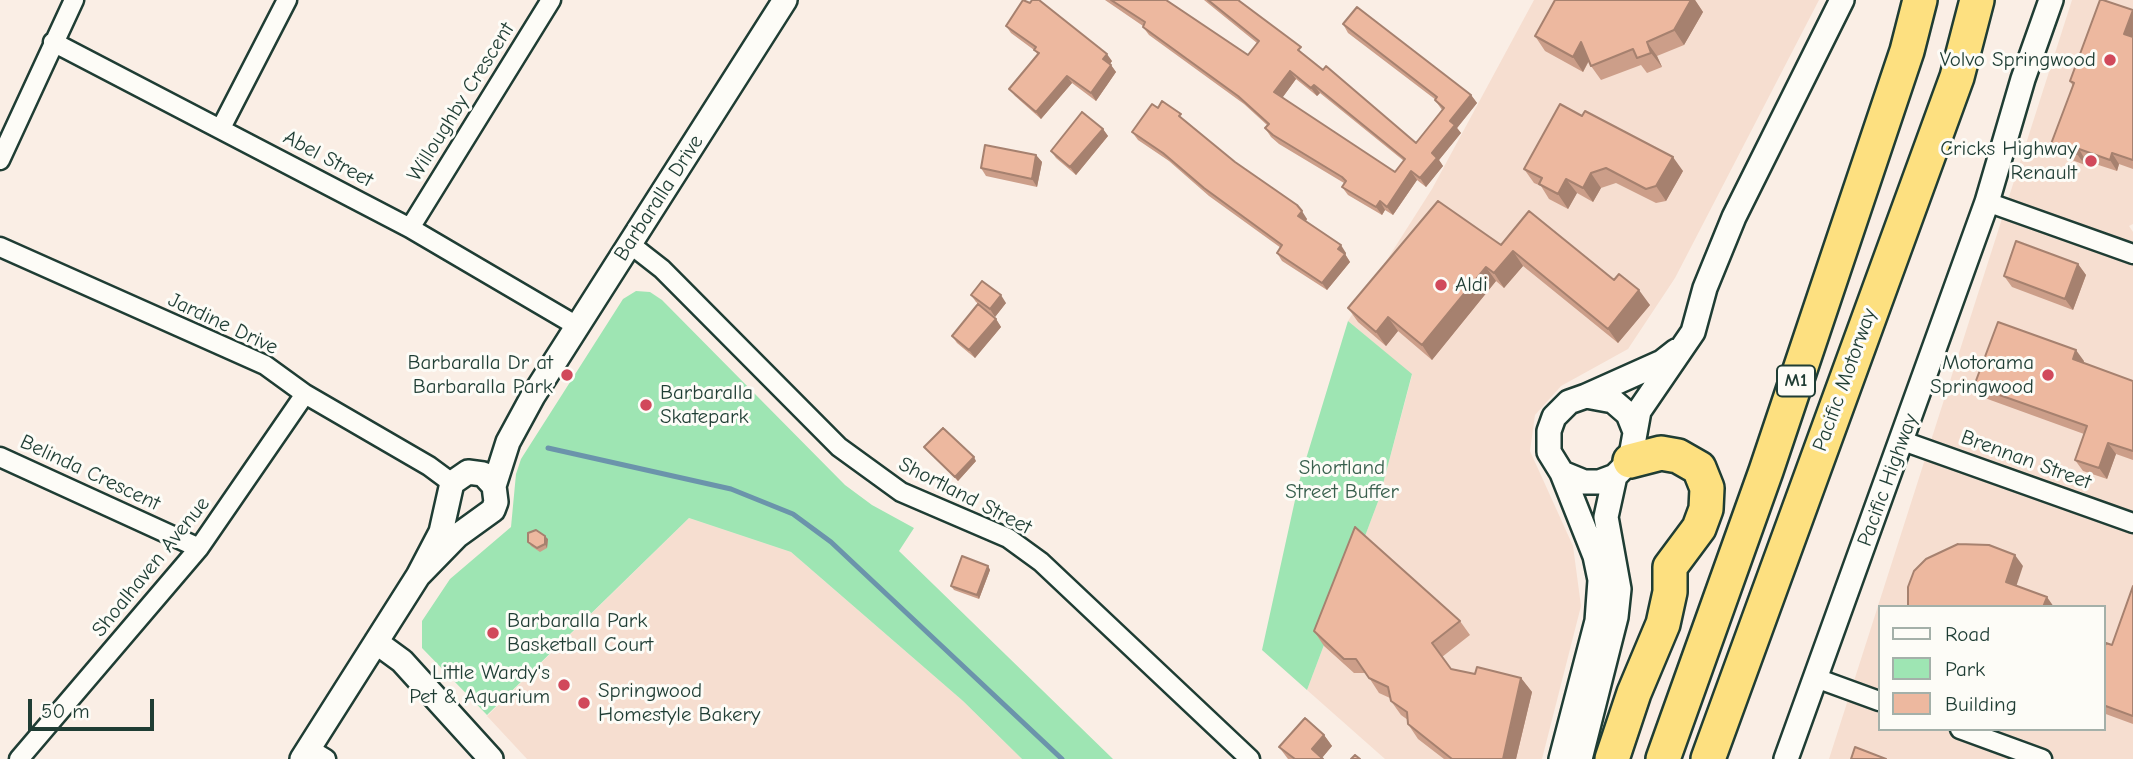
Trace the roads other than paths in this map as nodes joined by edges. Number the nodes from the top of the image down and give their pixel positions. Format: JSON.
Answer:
{"nodes":[{"id":1,"x":74,"y":0,"type":"edge"},
{"id":2,"x":287,"y":0,"type":"edge"},
{"id":3,"x":551,"y":0,"type":"edge"},
{"id":4,"x":785,"y":0,"type":"edge"},
{"id":5,"x":1842,"y":0,"type":"edge"},
{"id":6,"x":1920,"y":0,"type":"edge"},
{"id":7,"x":1978,"y":0,"type":"edge"},
{"id":8,"x":2051,"y":0,"type":"edge"},
{"id":9,"x":52,"y":42,"type":"junction"},
{"id":10,"x":221,"y":128,"type":"junction"},
{"id":11,"x":0,"y":160,"type":"edge"},
{"id":12,"x":1987,"y":202,"type":"junction"},
{"id":13,"x":410,"y":228,"type":"junction"},
{"id":14,"x":630,"y":244,"type":"junction"},
{"id":15,"x":0,"y":247,"type":"edge"},
{"id":16,"x":2133,"y":254,"type":"edge"},
{"id":17,"x":577,"y":326,"type":"junction"},
{"id":18,"x":1686,"y":342,"type":"junction"},
{"id":19,"x":305,"y":394,"type":"junction"},
{"id":20,"x":533,"y":396,"type":"junction"},
{"id":21,"x":1586,"y":396,"type":"junction"},
{"id":22,"x":1903,"y":440,"type":"junction"},
{"id":23,"x":1626,"y":455,"type":"junction"},
{"id":24,"x":0,"y":457,"type":"edge"},
{"id":25,"x":475,"y":472,"type":"junction"},
{"id":26,"x":1562,"y":473,"type":"junction"},
{"id":27,"x":494,"y":486,"type":"junction"},
{"id":28,"x":451,"y":493,"type":"junction"},
{"id":29,"x":479,"y":519,"type":"junction"},
{"id":30,"x":2133,"y":523,"type":"edge"},
{"id":31,"x":200,"y":548,"type":"junction"},
{"id":32,"x":418,"y":576,"type":"junction"},
{"id":33,"x":376,"y":642,"type":"junction"},
{"id":34,"x":1816,"y":678,"type":"junction"},
{"id":35,"x":1878,"y":701,"type":"edge"},
{"id":36,"x":1965,"y":731,"type":"edge"},
{"id":37,"x":312,"y":755,"type":"edge"},
{"id":38,"x":19,"y":759,"type":"edge"},
{"id":39,"x":491,"y":759,"type":"edge"},
{"id":40,"x":1250,"y":759,"type":"edge"},
{"id":41,"x":1561,"y":759,"type":"edge"},
{"id":42,"x":1580,"y":759,"type":"edge"},
{"id":43,"x":1612,"y":759,"type":"edge"},
{"id":44,"x":1663,"y":759,"type":"edge"},
{"id":45,"x":1708,"y":759,"type":"edge"},
{"id":46,"x":1786,"y":759,"type":"edge"},
{"id":47,"x":2042,"y":759,"type":"edge"}],
"edges":[{"from":1,"to":9,"type":"street"},
{"from":2,"to":10,"type":"street"},
{"from":3,"to":13,"type":"street","name":"Willoughby Crescent"},
{"from":4,"to":14,"type":"street","name":"Barbaralla Drive"},
{"from":5,"to":18,"type":"street"},
{"from":6,"to":44,"type":"highway","name":"Pacific Motorway","number":"M1"},
{"from":7,"to":45,"type":"highway","name":"Pacific Motorway","number":"M1"},
{"from":8,"to":12,"type":"street","name":"Pacific Highway"},
{"from":9,"to":10,"type":"street","name":"Abel Street"},
{"from":9,"to":11,"type":"street"},
{"from":10,"to":13,"type":"street","name":"Abel Street"},
{"from":12,"to":16,"type":"street"},
{"from":12,"to":22,"type":"street","name":"Pacific Highway"},
{"from":13,"to":17,"type":"street","name":"Abel Street"},
{"from":14,"to":17,"type":"street","name":"Barbaralla Drive"},
{"from":14,"to":40,"type":"street","name":"Shortland Street"},
{"from":15,"to":19,"type":"street","name":"Jardine Drive"},
{"from":17,"to":20,"type":"street","name":"Barbaralla Drive"},
{"from":18,"to":21,"type":"street"},
{"from":18,"to":23,"type":"street"},
{"from":19,"to":28,"type":"street","name":"Jardine Drive"},
{"from":19,"to":31,"type":"street","name":"Shoalhaven Avenue"},
{"from":20,"to":25,"type":"street","name":"Barbaralla Drive"},
{"from":20,"to":27,"type":"street","name":"Barbaralla Drive"},
{"from":21,"to":23,"type":"street"},
{"from":21,"to":26,"type":"street"},
{"from":22,"to":30,"type":"street","name":"Brennan Street"},
{"from":22,"to":34,"type":"street","name":"Pacific Highway"},
{"from":23,"to":26,"type":"street"},
{"from":23,"to":42,"type":"street"},
{"from":23,"to":43,"type":"highway"},
{"from":24,"to":31,"type":"street","name":"Belinda Crescent"},
{"from":25,"to":27,"type":"street"},
{"from":25,"to":28,"type":"street","name":"Barbaralla Drive"},
{"from":26,"to":41,"type":"street"},
{"from":27,"to":29,"type":"street","name":"Barbaralla Drive"},
{"from":28,"to":29,"type":"street"},
{"from":28,"to":32,"type":"street","name":"Barbaralla Drive"},
{"from":29,"to":32,"type":"street","name":"Barbaralla Drive"},
{"from":31,"to":38,"type":"street","name":"Shoalhaven Avenue"},
{"from":32,"to":33,"type":"street","name":"Barbaralla Drive"},
{"from":33,"to":37,"type":"street","name":"Barbaralla Drive"},
{"from":33,"to":39,"type":"street"},
{"from":34,"to":35,"type":"street"},
{"from":34,"to":46,"type":"street","name":"Pacific Highway"},
{"from":36,"to":47,"type":"street"}]}
